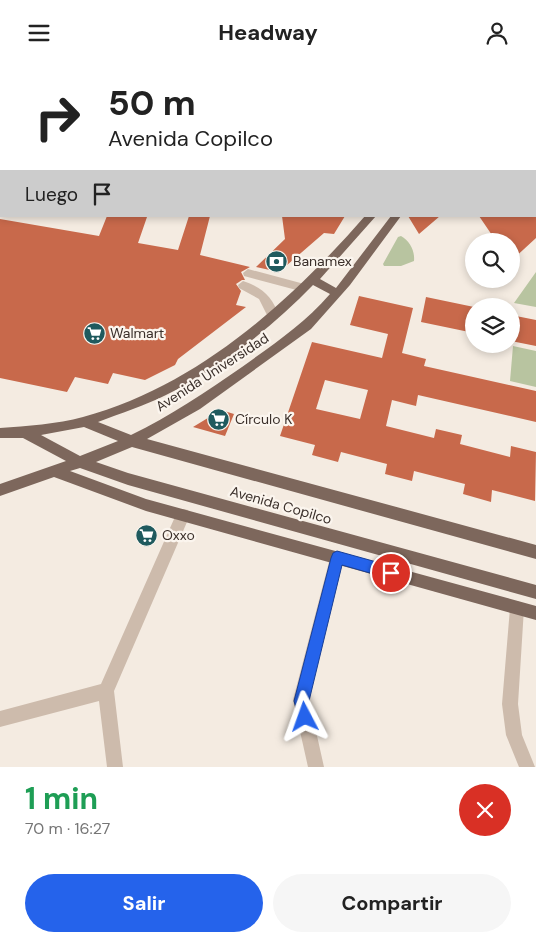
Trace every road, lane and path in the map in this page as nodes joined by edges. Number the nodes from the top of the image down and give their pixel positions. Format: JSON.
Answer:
{"nodes":[{"id":1,"x":371,"y":217,"type":"edge"},
{"id":2,"x":395,"y":217,"type":"edge"},
{"id":3,"x":248,"y":273,"type":"dead end"},
{"id":4,"x":309,"y":284,"type":"junction"},
{"id":5,"x":243,"y":285,"type":"dead end"},
{"id":6,"x":337,"y":293,"type":"junction"},
{"id":7,"x":273,"y":316,"type":"junction"},
{"id":8,"x":84,"y":423,"type":"junction"},
{"id":9,"x":24,"y":432,"type":"junction"},
{"id":10,"x":0,"y":433,"type":"edge"},
{"id":11,"x":132,"y":441,"type":"junction"},
{"id":12,"x":80,"y":462,"type":"junction"},
{"id":13,"x":54,"y":471,"type":"junction"},
{"id":14,"x":0,"y":490,"type":"edge"},
{"id":15,"x":183,"y":515,"type":"junction"},
{"id":16,"x":536,"y":552,"type":"edge"},
{"id":17,"x":337,"y":558,"type":"junction"},
{"id":18,"x":536,"y":592,"type":"edge"},
{"id":19,"x":517,"y":608,"type":"junction"},
{"id":20,"x":536,"y":613,"type":"edge"},
{"id":21,"x":106,"y":691,"type":"junction"},
{"id":22,"x":0,"y":719,"type":"edge"},
{"id":23,"x":115,"y":767,"type":"edge"},
{"id":24,"x":316,"y":767,"type":"edge"},
{"id":25,"x":528,"y":767,"type":"edge"}],
"edges":[{"from":1,"to":4,"type":"main road","name":"Avenida Universidad"},
{"from":2,"to":6,"type":"main road","name":"Avenida Universidad"},
{"from":3,"to":4,"type":"street"},
{"from":4,"to":6,"type":"main road"},
{"from":4,"to":7,"type":"main road","name":"Avenida Universidad"},
{"from":5,"to":7,"type":"street"},
{"from":6,"to":11,"type":"main road","name":"Avenida Universidad"},
{"from":7,"to":8,"type":"main road","name":"Avenida Universidad"},
{"from":8,"to":9,"type":"main road","name":"Avenida Copilco"},
{"from":8,"to":11,"type":"main road","name":"Avenida Copilco"},
{"from":9,"to":10,"type":"main road","name":"Avenida Copilco"},
{"from":9,"to":12,"type":"main road","name":"Avenida Copilco"},
{"from":11,"to":12,"type":"main road","name":"Avenida Universidad"},
{"from":11,"to":16,"type":"main road","name":"Avenida Copilco"},
{"from":12,"to":13,"type":"main road","name":"Avenida Universidad"},
{"from":12,"to":18,"type":"main road","name":"Avenida Copilco"},
{"from":13,"to":14,"type":"main road","name":"Avenida Universidad"},
{"from":13,"to":15,"type":"main road"},
{"from":15,"to":17,"type":"main road"},
{"from":15,"to":21,"type":"street"},
{"from":17,"to":19,"type":"main road"},
{"from":17,"to":24,"type":"street"},
{"from":19,"to":20,"type":"main road"},
{"from":19,"to":25,"type":"street"},
{"from":21,"to":22,"type":"street"},
{"from":21,"to":23,"type":"street"}]}
